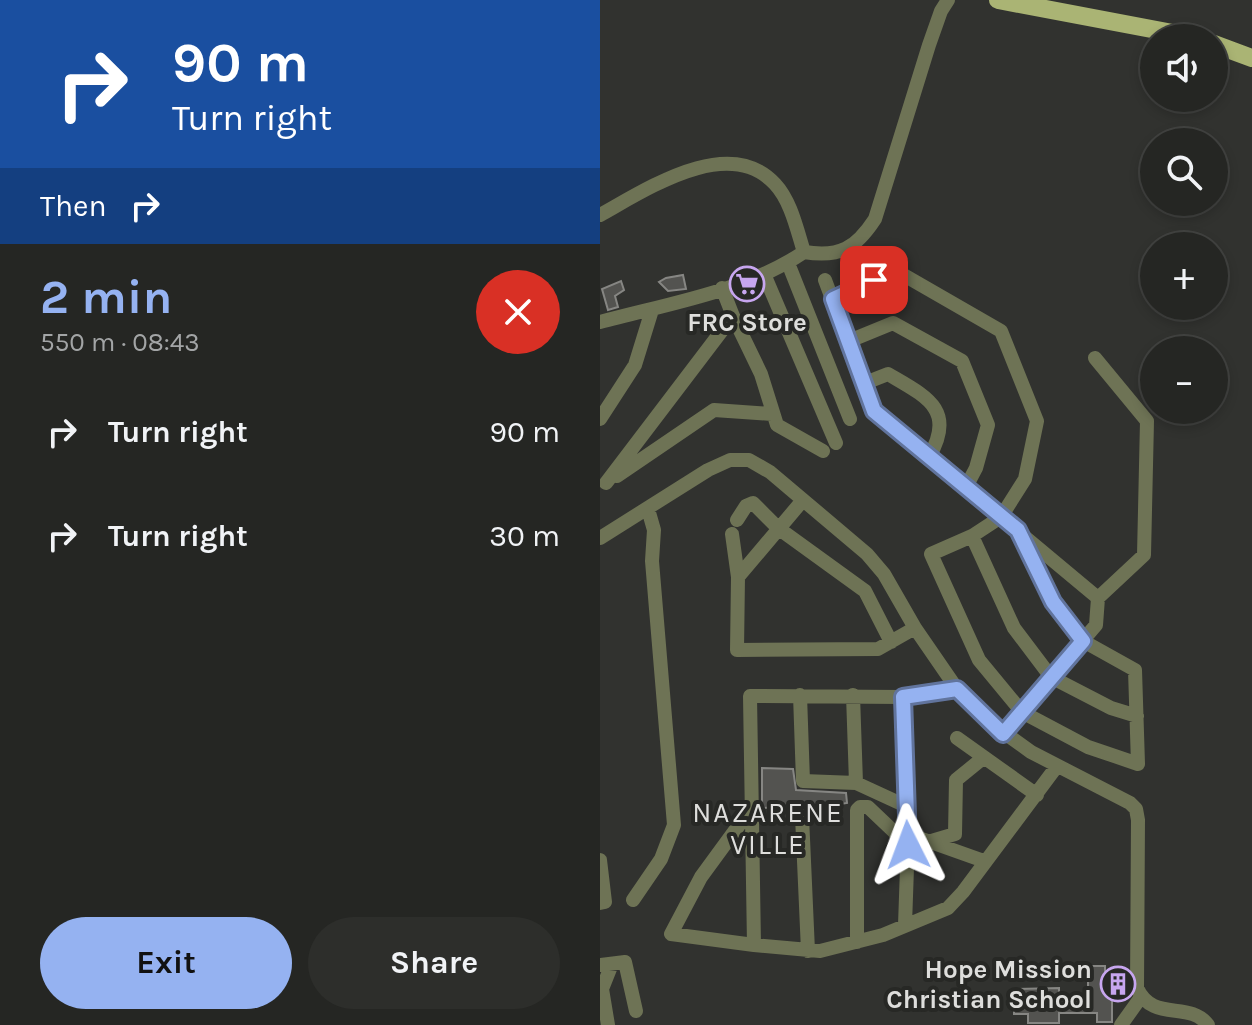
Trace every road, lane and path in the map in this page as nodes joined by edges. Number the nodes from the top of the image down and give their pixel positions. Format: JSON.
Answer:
{"nodes":[{"id":1,"x":948,"y":0,"type":"edge"},
{"id":2,"x":998,"y":0,"type":"edge"},
{"id":3,"x":1140,"y":25,"type":"edge"},
{"id":4,"x":1228,"y":49,"type":"edge"},
{"id":5,"x":1252,"y":58,"type":"edge"},
{"id":6,"x":600,"y":215,"type":"edge"},
{"id":7,"x":804,"y":252,"type":"junction"},
{"id":8,"x":788,"y":263,"type":"junction"},
{"id":9,"x":764,"y":274,"type":"junction"},
{"id":10,"x":825,"y":280,"type":"dead end"},
{"id":11,"x":722,"y":288,"type":"junction"},
{"id":12,"x":833,"y":299,"type":"junction"},
{"id":13,"x":652,"y":310,"type":"junction"},
{"id":14,"x":733,"y":316,"type":"junction"},
{"id":15,"x":600,"y":322,"type":"edge"},
{"id":16,"x":849,"y":341,"type":"junction"},
{"id":17,"x":1095,"y":358,"type":"dead end"},
{"id":18,"x":865,"y":383,"type":"junction"},
{"id":19,"x":772,"y":414,"type":"junction"},
{"id":20,"x":600,"y":419,"type":"edge"},
{"id":21,"x":850,"y":419,"type":"dead end"},
{"id":22,"x":929,"y":457,"type":"junction"},
{"id":23,"x":603,"y":485,"type":"edge"},
{"id":24,"x":966,"y":487,"type":"junction"},
{"id":25,"x":803,"y":500,"type":"junction"},
{"id":26,"x":648,"y":509,"type":"junction"},
{"id":27,"x":1001,"y":517,"type":"junction"},
{"id":28,"x":778,"y":528,"type":"junction"},
{"id":29,"x":1018,"y":530,"type":"junction"},
{"id":30,"x":972,"y":536,"type":"junction"},
{"id":31,"x":600,"y":538,"type":"edge"},
{"id":32,"x":738,"y":577,"type":"junction"},
{"id":33,"x":1098,"y":598,"type":"junction"},
{"id":34,"x":915,"y":628,"type":"junction"},
{"id":35,"x":1083,"y":641,"type":"junction"},
{"id":36,"x":891,"y":642,"type":"junction"},
{"id":37,"x":1051,"y":677,"type":"junction"},
{"id":38,"x":957,"y":689,"type":"junction"},
{"id":39,"x":800,"y":695,"type":"junction"},
{"id":40,"x":853,"y":695,"type":"junction"},
{"id":41,"x":903,"y":697,"type":"junction"},
{"id":42,"x":1022,"y":712,"type":"junction"},
{"id":43,"x":1137,"y":716,"type":"junction"},
{"id":44,"x":1003,"y":734,"type":"junction"},
{"id":45,"x":957,"y":738,"type":"dead end"},
{"id":46,"x":983,"y":758,"type":"junction"},
{"id":47,"x":1057,"y":766,"type":"junction"},
{"id":48,"x":856,"y":783,"type":"junction"},
{"id":49,"x":1037,"y":795,"type":"junction"},
{"id":50,"x":906,"y":806,"type":"junction"},
{"id":51,"x":750,"y":810,"type":"junction"},
{"id":52,"x":802,"y":816,"type":"dead end"},
{"id":53,"x":908,"y":840,"type":"junction"},
{"id":54,"x":928,"y":842,"type":"junction"},
{"id":55,"x":600,"y":860,"type":"edge"},
{"id":56,"x":984,"y":861,"type":"junction"},
{"id":57,"x":633,"y":900,"type":"dead end"},
{"id":58,"x":600,"y":903,"type":"edge"},
{"id":59,"x":905,"y":925,"type":"junction"},
{"id":60,"x":857,"y":942,"type":"junction"},
{"id":61,"x":754,"y":945,"type":"junction"},
{"id":62,"x":808,"y":951,"type":"junction"},
{"id":63,"x":606,"y":964,"type":"edge"},
{"id":64,"x":1141,"y":997,"type":"junction"},
{"id":65,"x":636,"y":1011,"type":"dead end"},
{"id":66,"x":608,"y":1025,"type":"edge"},
{"id":67,"x":1121,"y":1025,"type":"edge"},
{"id":68,"x":1208,"y":1025,"type":"edge"}],
"edges":[{"from":1,"to":7,"type":"street"},
{"from":2,"to":3,"type":"main road"},
{"from":4,"to":5,"type":"main road"},
{"from":6,"to":7,"type":"street"},
{"from":7,"to":8,"type":"street"},
{"from":8,"to":9,"type":"street"},
{"from":8,"to":21,"type":"street"},
{"from":9,"to":11,"type":"street"},
{"from":9,"to":19,"type":"street"},
{"from":10,"to":12,"type":"street"},
{"from":11,"to":13,"type":"street"},
{"from":11,"to":14,"type":"street"},
{"from":12,"to":16,"type":"street"},
{"from":12,"to":27,"type":"street"},
{"from":13,"to":15,"type":"street"},
{"from":13,"to":20,"type":"street"},
{"from":14,"to":19,"type":"street"},
{"from":14,"to":23,"type":"street"},
{"from":16,"to":18,"type":"street"},
{"from":16,"to":24,"type":"street"},
{"from":17,"to":33,"type":"street"},
{"from":18,"to":22,"type":"street"},
{"from":18,"to":22,"type":"street"},
{"from":19,"to":23,"type":"street"},
{"from":22,"to":24,"type":"street"},
{"from":24,"to":27,"type":"street"},
{"from":25,"to":26,"type":"street"},
{"from":25,"to":28,"type":"street"},
{"from":25,"to":34,"type":"street"},
{"from":26,"to":31,"type":"street"},
{"from":26,"to":57,"type":"street"},
{"from":27,"to":29,"type":"street"},
{"from":27,"to":30,"type":"street"},
{"from":28,"to":32,"type":"street"},
{"from":28,"to":32,"type":"street"},
{"from":28,"to":36,"type":"street"},
{"from":29,"to":33,"type":"street"},
{"from":29,"to":35,"type":"street"},
{"from":30,"to":37,"type":"street"},
{"from":30,"to":42,"type":"street"},
{"from":32,"to":36,"type":"street"},
{"from":33,"to":35,"type":"street"},
{"from":34,"to":36,"type":"street"},
{"from":34,"to":38,"type":"street"},
{"from":35,"to":37,"type":"street"},
{"from":35,"to":43,"type":"street"},
{"from":37,"to":42,"type":"street"},
{"from":37,"to":43,"type":"street"},
{"from":38,"to":41,"type":"street"},
{"from":38,"to":44,"type":"street"},
{"from":39,"to":40,"type":"street"},
{"from":39,"to":48,"type":"street"},
{"from":39,"to":51,"type":"street"},
{"from":40,"to":41,"type":"street"},
{"from":40,"to":48,"type":"street"},
{"from":41,"to":50,"type":"street"},
{"from":42,"to":43,"type":"street"},
{"from":42,"to":44,"type":"street"},
{"from":44,"to":47,"type":"street"},
{"from":45,"to":46,"type":"street"},
{"from":46,"to":49,"type":"street"},
{"from":46,"to":54,"type":"street"},
{"from":47,"to":49,"type":"street"},
{"from":47,"to":64,"type":"street"},
{"from":48,"to":50,"type":"street"},
{"from":49,"to":56,"type":"street"},
{"from":50,"to":53,"type":"street"},
{"from":51,"to":61,"type":"street"},
{"from":51,"to":61,"type":"street"},
{"from":52,"to":62,"type":"street"},
{"from":53,"to":54,"type":"street"},
{"from":53,"to":59,"type":"street"},
{"from":53,"to":60,"type":"street"},
{"from":54,"to":56,"type":"street"},
{"from":55,"to":58,"type":"street"},
{"from":56,"to":59,"type":"street"},
{"from":59,"to":60,"type":"street"},
{"from":60,"to":62,"type":"street"},
{"from":61,"to":62,"type":"street"},
{"from":63,"to":65,"type":"street"},
{"from":63,"to":66,"type":"street"},
{"from":64,"to":67,"type":"street"},
{"from":64,"to":68,"type":"street"}]}
